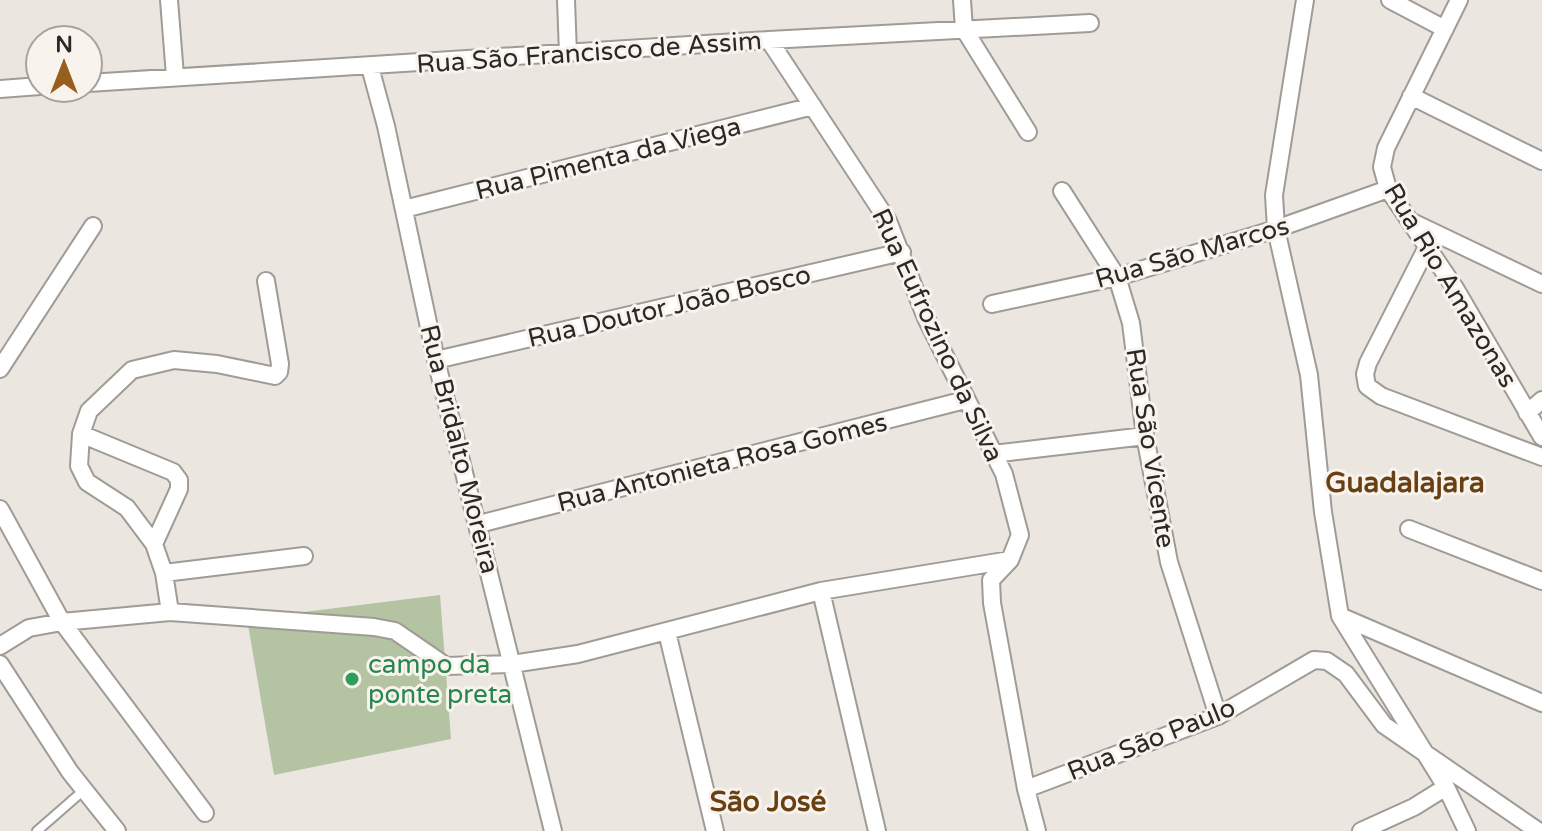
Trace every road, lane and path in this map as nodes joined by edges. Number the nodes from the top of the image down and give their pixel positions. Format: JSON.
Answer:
{"nodes":[{"id":1,"x":169,"y":0,"type":"edge"},
{"id":2,"x":566,"y":0,"type":"edge"},
{"id":3,"x":962,"y":0,"type":"edge"},
{"id":4,"x":1305,"y":0,"type":"edge"},
{"id":5,"x":1390,"y":0,"type":"edge"},
{"id":6,"x":1459,"y":0,"type":"edge"},
{"id":7,"x":1090,"y":23,"type":"dead end"},
{"id":8,"x":964,"y":29,"type":"junction"},
{"id":9,"x":1445,"y":29,"type":"junction"},
{"id":10,"x":769,"y":40,"type":"junction"},
{"id":11,"x":568,"y":54,"type":"junction"},
{"id":12,"x":370,"y":67,"type":"junction"},
{"id":13,"x":175,"y":76,"type":"junction"},
{"id":14,"x":104,"y":82,"type":"edge"},
{"id":15,"x":24,"y":87,"type":"edge"},
{"id":16,"x":0,"y":89,"type":"edge"},
{"id":17,"x":1411,"y":96,"type":"junction"},
{"id":18,"x":813,"y":106,"type":"junction"},
{"id":19,"x":1028,"y":132,"type":"dead end"},
{"id":20,"x":1542,"y":161,"type":"edge"},
{"id":21,"x":1388,"y":189,"type":"junction"},
{"id":22,"x":1062,"y":191,"type":"dead end"},
{"id":23,"x":404,"y":209,"type":"junction"},
{"id":24,"x":1410,"y":221,"type":"junction"},
{"id":25,"x":93,"y":226,"type":"dead end"},
{"id":26,"x":1276,"y":229,"type":"junction"},
{"id":27,"x":1426,"y":249,"type":"junction"},
{"id":28,"x":902,"y":252,"type":"junction"},
{"id":29,"x":1117,"y":277,"type":"junction"},
{"id":30,"x":266,"y":281,"type":"dead end"},
{"id":31,"x":1542,"y":284,"type":"edge"},
{"id":32,"x":992,"y":304,"type":"dead end"},
{"id":33,"x":436,"y":360,"type":"junction"},
{"id":34,"x":0,"y":369,"type":"edge"},
{"id":35,"x":965,"y":400,"type":"junction"},
{"id":36,"x":1542,"y":400,"type":"edge"},
{"id":37,"x":1527,"y":413,"type":"junction"},
{"id":38,"x":81,"y":434,"type":"junction"},
{"id":39,"x":1145,"y":436,"type":"junction"},
{"id":40,"x":1542,"y":437,"type":"edge"},
{"id":41,"x":993,"y":454,"type":"junction"},
{"id":42,"x":1542,"y":457,"type":"edge"},
{"id":43,"x":0,"y":509,"type":"edge"},
{"id":44,"x":479,"y":524,"type":"junction"},
{"id":45,"x":1409,"y":529,"type":"dead end"},
{"id":46,"x":154,"y":544,"type":"junction"},
{"id":47,"x":304,"y":556,"type":"dead end"},
{"id":48,"x":1010,"y":560,"type":"junction"},
{"id":49,"x":164,"y":573,"type":"junction"},
{"id":50,"x":1542,"y":581,"type":"edge"},
{"id":51,"x":821,"y":591,"type":"junction"},
{"id":52,"x":170,"y":612,"type":"junction"},
{"id":53,"x":1340,"y":616,"type":"junction"},
{"id":54,"x":62,"y":622,"type":"junction"},
{"id":55,"x":667,"y":632,"type":"junction"},
{"id":56,"x":0,"y":646,"type":"edge"},
{"id":57,"x":0,"y":664,"type":"edge"},
{"id":58,"x":512,"y":664,"type":"junction"},
{"id":59,"x":1542,"y":703,"type":"edge"},
{"id":60,"x":1218,"y":716,"type":"junction"},
{"id":61,"x":1422,"y":749,"type":"junction"},
{"id":62,"x":1446,"y":787,"type":"junction"},
{"id":63,"x":1026,"y":789,"type":"junction"},
{"id":64,"x":84,"y":790,"type":"junction"},
{"id":65,"x":205,"y":813,"type":"dead end"},
{"id":66,"x":37,"y":831,"type":"edge"},
{"id":67,"x":117,"y":831,"type":"edge"},
{"id":68,"x":553,"y":831,"type":"edge"},
{"id":69,"x":715,"y":831,"type":"edge"},
{"id":70,"x":877,"y":831,"type":"edge"},
{"id":71,"x":1037,"y":831,"type":"edge"},
{"id":72,"x":1361,"y":831,"type":"edge"},
{"id":73,"x":1467,"y":831,"type":"edge"},
{"id":74,"x":1538,"y":831,"type":"edge"}],
"edges":[{"from":1,"to":13,"type":"street"},
{"from":2,"to":11,"type":"street"},
{"from":3,"to":8,"type":"street"},
{"from":4,"to":26,"type":"street"},
{"from":5,"to":9,"type":"street"},
{"from":6,"to":9,"type":"street","name":"Rua Rio Amazonas"},
{"from":7,"to":8,"type":"street","name":"Rua São Francisco de Assim"},
{"from":8,"to":10,"type":"street","name":"Rua São Francisco de Assim"},
{"from":8,"to":19,"type":"street"},
{"from":9,"to":17,"type":"street","name":"Rua Rio Amazonas"},
{"from":10,"to":11,"type":"street","name":"Rua São Francisco de Assim"},
{"from":10,"to":18,"type":"street","name":"Rua Eufrozino da Silva"},
{"from":11,"to":12,"type":"street","name":"Rua São Francisco de Assim"},
{"from":12,"to":13,"type":"street","name":"Rua São Francisco de Assim"},
{"from":12,"to":23,"type":"street","name":"Rua Bridalto Moreira"},
{"from":13,"to":14,"type":"street","name":"Rua São Francisco de Assim"},
{"from":15,"to":16,"type":"street"},
{"from":17,"to":20,"type":"street"},
{"from":17,"to":21,"type":"street","name":"Rua Rio Amazonas"},
{"from":18,"to":23,"type":"street","name":"Rua Pimenta da Viega"},
{"from":18,"to":28,"type":"street","name":"Rua Eufrozino da Silva"},
{"from":21,"to":24,"type":"street","name":"Rua Rio Amazonas"},
{"from":21,"to":26,"type":"street","name":"Rua São Marcos"},
{"from":22,"to":29,"type":"street","name":"Rua São Vicente"},
{"from":23,"to":33,"type":"street","name":"Rua Bridalto Moreira"},
{"from":24,"to":27,"type":"street","name":"Rua Rio Amazonas"},
{"from":24,"to":31,"type":"street"},
{"from":25,"to":34,"type":"street"},
{"from":26,"to":29,"type":"street","name":"Rua São Marcos"},
{"from":26,"to":53,"type":"street"},
{"from":27,"to":37,"type":"street","name":"Rua Rio Amazonas"},
{"from":27,"to":42,"type":"street"},
{"from":28,"to":33,"type":"street","name":"Rua Doutor João Bosco"},
{"from":28,"to":35,"type":"street","name":"Rua Eufrozino da Silva"},
{"from":29,"to":32,"type":"street","name":"Rua São Marcos"},
{"from":29,"to":39,"type":"street","name":"Rua São Vicente"},
{"from":30,"to":38,"type":"street"},
{"from":33,"to":44,"type":"street","name":"Rua Bridalto Moreira"},
{"from":35,"to":41,"type":"street","name":"Rua Eufrozino da Silva"},
{"from":35,"to":44,"type":"street","name":"Rua Antonieta Rosa Gomes"},
{"from":36,"to":37,"type":"street"},
{"from":37,"to":40,"type":"street","name":"Rua Rio Amazonas"},
{"from":38,"to":46,"type":"street"},
{"from":38,"to":46,"type":"street"},
{"from":39,"to":41,"type":"street"},
{"from":39,"to":60,"type":"street","name":"Rua São Vicente"},
{"from":41,"to":48,"type":"street","name":"Rua Eufrozino da Silva"},
{"from":43,"to":54,"type":"street"},
{"from":44,"to":58,"type":"street","name":"Rua Bridalto Moreira"},
{"from":45,"to":50,"type":"street"},
{"from":46,"to":49,"type":"street"},
{"from":47,"to":49,"type":"street"},
{"from":48,"to":51,"type":"street"},
{"from":48,"to":63,"type":"street","name":"Rua Eufrozino da Silva"},
{"from":49,"to":52,"type":"street"},
{"from":51,"to":55,"type":"street"},
{"from":51,"to":70,"type":"street"},
{"from":52,"to":54,"type":"street"},
{"from":52,"to":58,"type":"street"},
{"from":53,"to":59,"type":"street"},
{"from":53,"to":61,"type":"street"},
{"from":54,"to":56,"type":"street"},
{"from":54,"to":65,"type":"street"},
{"from":55,"to":58,"type":"street"},
{"from":55,"to":69,"type":"street"},
{"from":57,"to":64,"type":"street"},
{"from":58,"to":68,"type":"street","name":"Rua Bridalto Moreira"},
{"from":60,"to":61,"type":"street","name":"Rua São Paulo"},
{"from":60,"to":63,"type":"street","name":"Rua São Paulo"},
{"from":61,"to":62,"type":"street"},
{"from":61,"to":74,"type":"street"},
{"from":62,"to":72,"type":"street"},
{"from":62,"to":73,"type":"street"},
{"from":63,"to":71,"type":"street","name":"Rua Eufrozino da Silva"},
{"from":64,"to":66,"type":"lane"},
{"from":64,"to":67,"type":"street"}]}
